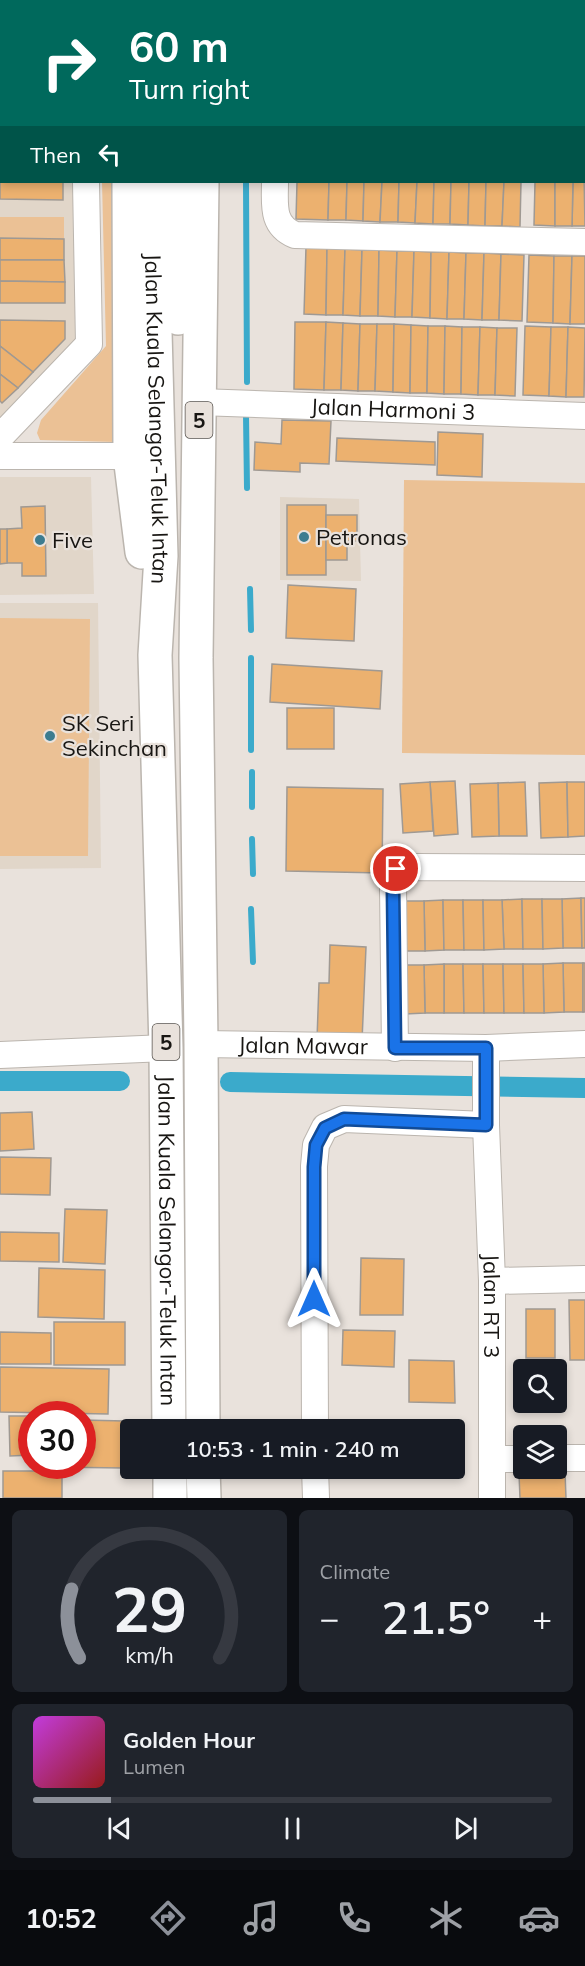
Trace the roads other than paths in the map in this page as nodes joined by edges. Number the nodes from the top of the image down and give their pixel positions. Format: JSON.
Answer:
{"nodes":[{"id":1,"x":86,"y":183,"type":"edge"},
{"id":2,"x":129,"y":183,"type":"edge"},
{"id":3,"x":151,"y":183,"type":"edge"},
{"id":4,"x":176,"y":183,"type":"edge"},
{"id":5,"x":202,"y":183,"type":"edge"},
{"id":6,"x":275,"y":183,"type":"edge"},
{"id":7,"x":585,"y":242,"type":"edge"},
{"id":8,"x":178,"y":388,"type":"junction"},
{"id":9,"x":585,"y":416,"type":"edge"},
{"id":10,"x":0,"y":437,"type":"edge"},
{"id":11,"x":0,"y":456,"type":"edge"},
{"id":12,"x":130,"y":456,"type":"junction"},
{"id":13,"x":155,"y":655,"type":"junction"},
{"id":14,"x":585,"y":868,"type":"edge"},
{"id":15,"x":201,"y":1044,"type":"junction"},
{"id":16,"x":585,"y":1044,"type":"edge"},
{"id":17,"x":166,"y":1048,"type":"junction"},
{"id":18,"x":395,"y":1048,"type":"junction"},
{"id":19,"x":0,"y":1054,"type":"edge"},
{"id":20,"x":486,"y":1060,"type":"junction"},
{"id":21,"x":486,"y":1119,"type":"junction"},
{"id":22,"x":585,"y":1279,"type":"edge"},
{"id":23,"x":492,"y":1281,"type":"junction"},
{"id":24,"x":169,"y":1419,"type":"edge"},
{"id":25,"x":203,"y":1419,"type":"edge"},
{"id":26,"x":315,"y":1419,"type":"edge"},
{"id":27,"x":567,"y":1458,"type":"edge"},
{"id":28,"x":585,"y":1458,"type":"edge"},
{"id":29,"x":492,"y":1459,"type":"junction"},
{"id":30,"x":513,"y":1459,"type":"edge"},
{"id":31,"x":170,"y":1479,"type":"edge"},
{"id":32,"x":203,"y":1479,"type":"edge"},
{"id":33,"x":315,"y":1479,"type":"edge"},
{"id":34,"x":170,"y":1498,"type":"edge"},
{"id":35,"x":204,"y":1498,"type":"edge"},
{"id":36,"x":316,"y":1498,"type":"edge"},
{"id":37,"x":492,"y":1498,"type":"edge"}],
"edges":[{"from":1,"to":10,"type":"street"},
{"from":2,"to":12,"type":"highway","number":"5"},
{"from":3,"to":8,"type":"highway","name":"Jalan Kuala Selangor-Teluk Intan","number":"5"},
{"from":4,"to":8,"type":"highway","name":"Jalan Kuala Selangor-Teluk Intan","number":"5"},
{"from":5,"to":8,"type":"highway","name":"Jalan Kuala Selangor-Teluk Intan","number":"5"},
{"from":6,"to":7,"type":"street"},
{"from":8,"to":9,"type":"street","name":"Jalan Harmoni 3"},
{"from":8,"to":13,"type":"highway","name":"Jalan Kuala Selangor-Teluk Intan","number":"5"},
{"from":8,"to":15,"type":"highway","name":"Jalan Kuala Selangor-Teluk Intan","number":"5"},
{"from":11,"to":12,"type":"street"},
{"from":12,"to":13,"type":"highway","name":"Jalan Kuala Selangor-Teluk Intan","number":"5"},
{"from":13,"to":17,"type":"highway","name":"Jalan Kuala Selangor-Teluk Intan","number":"5"},
{"from":14,"to":18,"type":"street"},
{"from":15,"to":18,"type":"street","name":"Jalan Mawar"},
{"from":15,"to":25,"type":"highway","name":"Jalan Kuala Selangor-Teluk Intan","number":"5"},
{"from":16,"to":20,"type":"street","name":"Jalan Mawar"},
{"from":17,"to":19,"type":"street"},
{"from":17,"to":24,"type":"highway","name":"Jalan Kuala Selangor-Teluk Intan","number":"5"},
{"from":18,"to":20,"type":"street","name":"Jalan Mawar"},
{"from":20,"to":21,"type":"street","name":"Jalan RT 3"},
{"from":21,"to":23,"type":"street","name":"Jalan RT 3"},
{"from":21,"to":26,"type":"street"},
{"from":22,"to":23,"type":"street"},
{"from":23,"to":29,"type":"street","name":"Jalan RT 3"},
{"from":27,"to":28,"type":"street"},
{"from":29,"to":30,"type":"street"},
{"from":29,"to":37,"type":"street","name":"Jalan RT 3"},
{"from":31,"to":34,"type":"highway"},
{"from":32,"to":35,"type":"highway"},
{"from":33,"to":36,"type":"street"}]}
